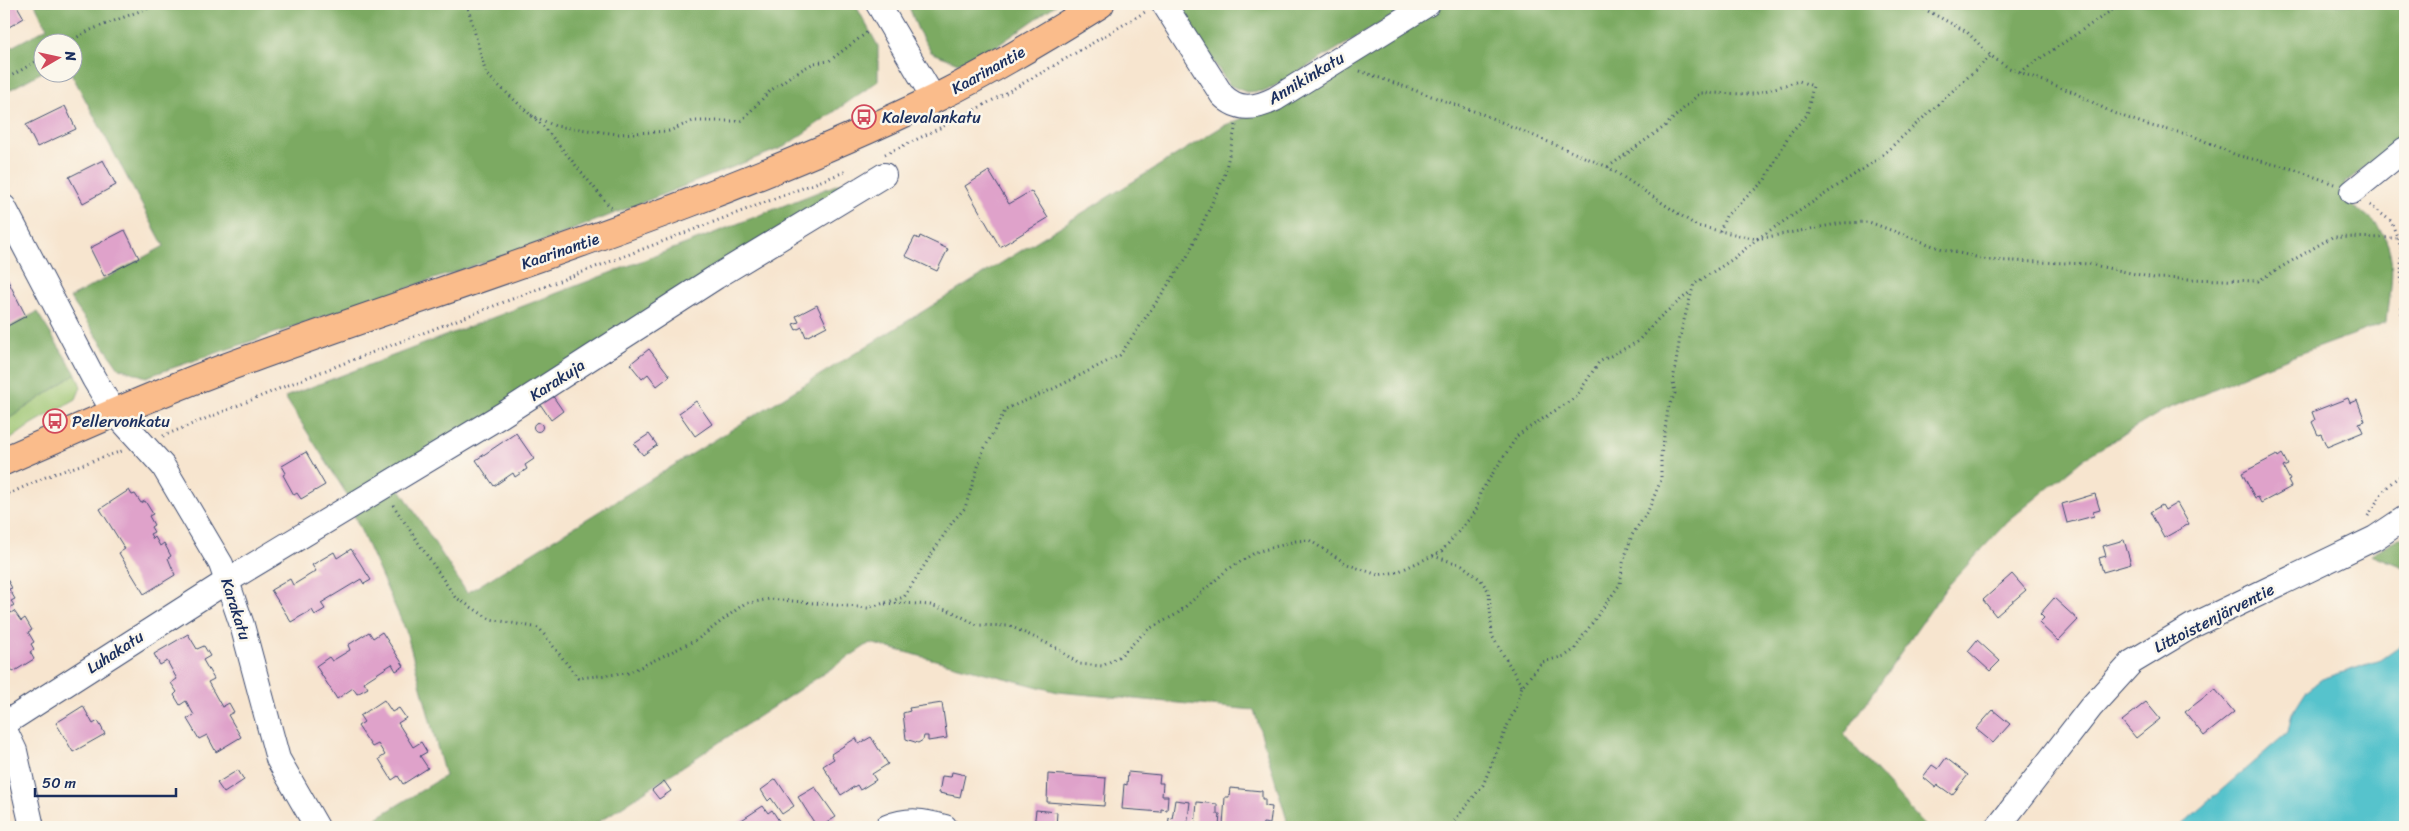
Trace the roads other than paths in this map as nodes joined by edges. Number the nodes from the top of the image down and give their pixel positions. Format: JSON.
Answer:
{"nodes":[{"id":1,"x":1100,"y":4,"type":"edge"},
{"id":2,"x":1164,"y":4,"type":"edge"},
{"id":3,"x":1428,"y":4,"type":"edge"},
{"id":4,"x":882,"y":11,"type":"edge"},
{"id":5,"x":934,"y":99,"type":"junction"},
{"id":6,"x":2405,"y":149,"type":"edge"},
{"id":7,"x":884,"y":175,"type":"dead end"},
{"id":8,"x":2352,"y":192,"type":"road end"},
{"id":9,"x":4,"y":206,"type":"edge"},
{"id":10,"x":114,"y":412,"type":"junction"},
{"id":11,"x":4,"y":461,"type":"edge"},
{"id":12,"x":2405,"y":518,"type":"edge"},
{"id":13,"x":227,"y":581,"type":"junction"},
{"id":14,"x":4,"y":724,"type":"edge"},
{"id":15,"x":4,"y":728,"type":"edge"},
{"id":16,"x":32,"y":827,"type":"edge"},
{"id":17,"x":317,"y":827,"type":"edge"},
{"id":18,"x":887,"y":827,"type":"edge"},
{"id":19,"x":946,"y":827,"type":"edge"},
{"id":20,"x":1998,"y":827,"type":"edge"}],
"edges":[{"from":1,"to":5,"type":"main road","name":"Kaarinantie"},
{"from":2,"to":3,"type":"street","name":"Annikinkatu"},
{"from":4,"to":5,"type":"street"},
{"from":5,"to":10,"type":"main road","name":"Kaarinantie"},
{"from":6,"to":8,"type":"street"},
{"from":7,"to":13,"type":"street","name":"Karakuja"},
{"from":9,"to":10,"type":"street"},
{"from":10,"to":11,"type":"main road","name":"Kaarinantie"},
{"from":10,"to":13,"type":"street","name":"Karakatu"},
{"from":12,"to":20,"type":"street","name":"Littoistenjärventie"},
{"from":13,"to":14,"type":"street","name":"Luhakatu"},
{"from":13,"to":17,"type":"street","name":"Karakatu"},
{"from":15,"to":16,"type":"street"},
{"from":18,"to":19,"type":"street"}]}
